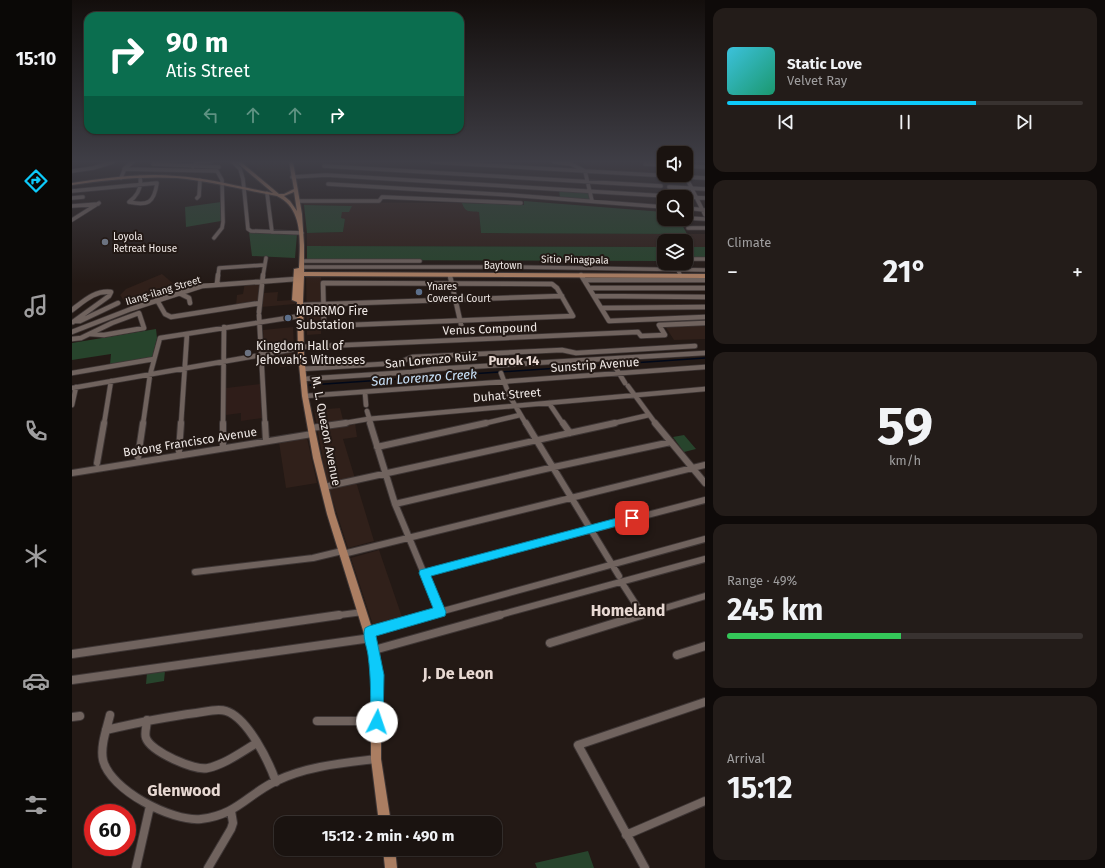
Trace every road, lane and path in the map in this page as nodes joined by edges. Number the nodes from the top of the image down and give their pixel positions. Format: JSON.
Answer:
{"nodes":[{"id":1,"x":132,"y":203,"type":"edge"},
{"id":2,"x":148,"y":203,"type":"edge"},
{"id":3,"x":222,"y":203,"type":"edge"},
{"id":4,"x":245,"y":203,"type":"edge"},
{"id":5,"x":268,"y":203,"type":"edge"},
{"id":6,"x":289,"y":203,"type":"edge"},
{"id":7,"x":298,"y":203,"type":"edge"},
{"id":8,"x":510,"y":203,"type":"edge"},
{"id":9,"x":521,"y":203,"type":"dead end"},
{"id":10,"x":610,"y":203,"type":"edge"},
{"id":11,"x":72,"y":206,"type":"edge"},
{"id":12,"x":657,"y":206,"type":"edge"},
{"id":13,"x":693,"y":209,"type":"edge"},
{"id":14,"x":704,"y":210,"type":"edge"},
{"id":15,"x":72,"y":215,"type":"edge"},
{"id":16,"x":705,"y":215,"type":"edge"},
{"id":17,"x":79,"y":216,"type":"junction"},
{"id":18,"x":693,"y":218,"type":"edge"},
{"id":19,"x":705,"y":219,"type":"edge"},
{"id":20,"x":72,"y":220,"type":"edge"},
{"id":21,"x":301,"y":222,"type":"junction"},
{"id":22,"x":688,"y":228,"type":"dead end"},
{"id":23,"x":705,"y":228,"type":"edge"},
{"id":24,"x":272,"y":232,"type":"junction"},
{"id":25,"x":302,"y":233,"type":"junction"},
{"id":26,"x":214,"y":238,"type":"dead end"},
{"id":27,"x":266,"y":258,"type":"dead end"},
{"id":28,"x":693,"y":259,"type":"edge"},
{"id":29,"x":705,"y":259,"type":"edge"},
{"id":30,"x":302,"y":260,"type":"junction"},
{"id":31,"x":420,"y":261,"type":"dead end"},
{"id":32,"x":264,"y":265,"type":"junction"},
{"id":33,"x":301,"y":267,"type":"junction"},
{"id":34,"x":657,"y":269,"type":"edge"},
{"id":35,"x":678,"y":270,"type":"edge"},
{"id":36,"x":693,"y":270,"type":"edge"},
{"id":37,"x":705,"y":270,"type":"edge"},
{"id":38,"x":301,"y":274,"type":"junction"},
{"id":39,"x":581,"y":275,"type":"junction"},
{"id":40,"x":450,"y":276,"type":"dead end"},
{"id":41,"x":681,"y":276,"type":"junction"},
{"id":42,"x":705,"y":276,"type":"edge"},
{"id":43,"x":296,"y":278,"type":"junction"},
{"id":44,"x":262,"y":280,"type":"junction"},
{"id":45,"x":584,"y":280,"type":"junction"},
{"id":46,"x":657,"y":280,"type":"junction"},
{"id":47,"x":705,"y":280,"type":"edge"},
{"id":48,"x":452,"y":283,"type":"junction"},
{"id":49,"x":217,"y":284,"type":"junction"},
{"id":50,"x":589,"y":288,"type":"junction"},
{"id":51,"x":661,"y":288,"type":"junction"},
{"id":52,"x":705,"y":288,"type":"edge"},
{"id":53,"x":178,"y":293,"type":"junction"},
{"id":54,"x":562,"y":296,"type":"junction"},
{"id":55,"x":594,"y":296,"type":"junction"},
{"id":56,"x":666,"y":297,"type":"junction"},
{"id":57,"x":705,"y":297,"type":"edge"},
{"id":58,"x":456,"y":299,"type":"junction"},
{"id":59,"x":157,"y":300,"type":"junction"},
{"id":60,"x":190,"y":303,"type":"dead end"},
{"id":61,"x":260,"y":303,"type":"junction"},
{"id":62,"x":300,"y":303,"type":"junction"},
{"id":63,"x":324,"y":304,"type":"junction"},
{"id":64,"x":672,"y":307,"type":"junction"},
{"id":65,"x":705,"y":307,"type":"edge"},
{"id":66,"x":602,"y":308,"type":"junction"},
{"id":67,"x":72,"y":310,"type":"edge"},
{"id":68,"x":122,"y":312,"type":"junction"},
{"id":69,"x":300,"y":316,"type":"junction"},
{"id":70,"x":678,"y":317,"type":"junction"},
{"id":71,"x":705,"y":317,"type":"edge"},
{"id":72,"x":109,"y":318,"type":"junction"},
{"id":73,"x":460,"y":321,"type":"junction"},
{"id":74,"x":72,"y":322,"type":"edge"},
{"id":75,"x":260,"y":322,"type":"junction"},
{"id":76,"x":112,"y":323,"type":"junction"},
{"id":77,"x":705,"y":323,"type":"edge"},
{"id":78,"x":224,"y":327,"type":"junction"},
{"id":79,"x":462,"y":329,"type":"dead end"},
{"id":80,"x":72,"y":332,"type":"edge"},
{"id":81,"x":90,"y":334,"type":"junction"},
{"id":82,"x":187,"y":334,"type":"junction"},
{"id":83,"x":72,"y":339,"type":"edge"},
{"id":84,"x":695,"y":346,"type":"dead end"},
{"id":85,"x":301,"y":347,"type":"junction"},
{"id":86,"x":705,"y":353,"type":"edge"},
{"id":87,"x":262,"y":355,"type":"junction"},
{"id":88,"x":154,"y":359,"type":"junction"},
{"id":89,"x":224,"y":361,"type":"junction"},
{"id":90,"x":614,"y":365,"type":"dead end"},
{"id":91,"x":705,"y":367,"type":"edge"},
{"id":92,"x":186,"y":368,"type":"junction"},
{"id":93,"x":302,"y":369,"type":"junction"},
{"id":94,"x":72,"y":373,"type":"edge"},
{"id":95,"x":501,"y":373,"type":"dead end"},
{"id":96,"x":619,"y":374,"type":"junction"},
{"id":97,"x":150,"y":375,"type":"junction"},
{"id":98,"x":303,"y":379,"type":"junction"},
{"id":99,"x":111,"y":381,"type":"junction"},
{"id":100,"x":504,"y":382,"type":"junction"},
{"id":101,"x":74,"y":387,"type":"edge"},
{"id":102,"x":705,"y":388,"type":"edge"},
{"id":103,"x":365,"y":393,"type":"junction"},
{"id":104,"x":634,"y":395,"type":"junction"},
{"id":105,"x":306,"y":398,"type":"junction"},
{"id":106,"x":549,"y":403,"type":"junction"},
{"id":107,"x":72,"y":405,"type":"edge"},
{"id":108,"x":514,"y":406,"type":"junction"},
{"id":109,"x":520,"y":415,"type":"junction"},
{"id":110,"x":649,"y":415,"type":"junction"},
{"id":111,"x":368,"y":419,"type":"junction"},
{"id":112,"x":312,"y":431,"type":"junction"},
{"id":113,"x":570,"y":433,"type":"junction"},
{"id":114,"x":537,"y":440,"type":"junction"},
{"id":115,"x":266,"y":441,"type":"junction"},
{"id":116,"x":671,"y":442,"type":"junction"},
{"id":117,"x":377,"y":446,"type":"junction"},
{"id":118,"x":223,"y":448,"type":"junction"},
{"id":119,"x":179,"y":451,"type":"dead end"},
{"id":120,"x":138,"y":457,"type":"dead end"},
{"id":121,"x":97,"y":464,"type":"dead end"},
{"id":122,"x":705,"y":464,"type":"edge"},
{"id":123,"x":554,"y":467,"type":"junction"},
{"id":124,"x":692,"y":468,"type":"junction"},
{"id":125,"x":72,"y":473,"type":"edge"},
{"id":126,"x":385,"y":473,"type":"junction"},
{"id":127,"x":705,"y":483,"type":"edge"},
{"id":128,"x":324,"y":487,"type":"junction"},
{"id":129,"x":570,"y":497,"type":"junction"},
{"id":130,"x":705,"y":500,"type":"edge"},
{"id":131,"x":395,"y":504,"type":"junction"},
{"id":132,"x":589,"y":529,"type":"junction"},
{"id":133,"x":409,"y":536,"type":"junction"},
{"id":134,"x":705,"y":539,"type":"edge"},
{"id":135,"x":343,"y":553,"type":"junction"},
{"id":136,"x":705,"y":559,"type":"edge"},
{"id":137,"x":612,"y":564,"type":"junction"},
{"id":138,"x":195,"y":572,"type":"dead end"},
{"id":139,"x":424,"y":573,"type":"junction"},
{"id":140,"x":621,"y":580,"type":"junction"},
{"id":141,"x":705,"y":596,"type":"edge"},
{"id":142,"x":363,"y":612,"type":"junction"},
{"id":143,"x":440,"y":612,"type":"junction"},
{"id":144,"x":642,"y":614,"type":"junction"},
{"id":145,"x":370,"y":635,"type":"junction"},
{"id":146,"x":550,"y":643,"type":"dead end"},
{"id":147,"x":705,"y":646,"type":"edge"},
{"id":148,"x":374,"y":650,"type":"junction"},
{"id":149,"x":72,"y":654,"type":"edge"},
{"id":150,"x":676,"y":655,"type":"dead end"},
{"id":151,"x":72,"y":680,"type":"edge"},
{"id":152,"x":705,"y":702,"type":"edge"},
{"id":153,"x":110,"y":715,"type":"dead end"},
{"id":154,"x":147,"y":720,"type":"junction"},
{"id":155,"x":317,"y":721,"type":"dead end"},
{"id":156,"x":377,"y":722,"type":"junction"},
{"id":157,"x":106,"y":730,"type":"junction"},
{"id":158,"x":255,"y":744,"type":"junction"},
{"id":159,"x":376,"y":758,"type":"junction"},
{"id":160,"x":276,"y":782,"type":"junction"},
{"id":161,"x":705,"y":800,"type":"edge"},
{"id":162,"x":150,"y":806,"type":"junction"},
{"id":163,"x":231,"y":811,"type":"junction"},
{"id":164,"x":384,"y":816,"type":"edge"},
{"id":165,"x":626,"y":835,"type":"junction"},
{"id":166,"x":390,"y":856,"type":"edge"},
{"id":167,"x":136,"y":868,"type":"edge"},
{"id":168,"x":208,"y":868,"type":"edge"},
{"id":169,"x":391,"y":868,"type":"edge"},
{"id":170,"x":645,"y":868,"type":"edge"}],
"edges":[{"from":1,"to":2,"type":"street"},
{"from":3,"to":26,"type":"street"},
{"from":4,"to":24,"type":"street"},
{"from":5,"to":24,"type":"street"},
{"from":6,"to":21,"type":"main road"},
{"from":7,"to":21,"type":"main road","name":"M. L. Quezon Avenue"},
{"from":8,"to":9,"type":"street"},
{"from":10,"to":12,"type":"street"},
{"from":11,"to":17,"type":"street"},
{"from":13,"to":14,"type":"street"},
{"from":14,"to":16,"type":"street"},
{"from":15,"to":17,"type":"street"},
{"from":17,"to":20,"type":"street"},
{"from":18,"to":19,"type":"street"},
{"from":21,"to":25,"type":"main road","name":"M. L. Quezon Avenue"},
{"from":22,"to":23,"type":"street"},
{"from":24,"to":25,"type":"street"},
{"from":25,"to":30,"type":"main road","name":"M. L. Quezon Avenue"},
{"from":27,"to":32,"type":"street"},
{"from":28,"to":29,"type":"street"},
{"from":30,"to":31,"type":"street"},
{"from":30,"to":33,"type":"main road","name":"M. L. Quezon Avenue"},
{"from":30,"to":43,"type":"main road"},
{"from":32,"to":44,"type":"street"},
{"from":32,"to":49,"type":"street"},
{"from":33,"to":34,"type":"street","name":"Sitio Pinagpala"},
{"from":33,"to":38,"type":"main road","name":"M. L. Quezon Avenue"},
{"from":35,"to":41,"type":"street"},
{"from":36,"to":37,"type":"street","name":"Sitio Pinagpala"},
{"from":38,"to":39,"type":"main road","name":"Baytown"},
{"from":38,"to":62,"type":"main road","name":"M. L. Quezon Avenue"},
{"from":39,"to":41,"type":"main road","name":"Baytown"},
{"from":39,"to":45,"type":"street"},
{"from":40,"to":48,"type":"street"},
{"from":41,"to":42,"type":"main road","name":"Baytown"},
{"from":43,"to":44,"type":"street","name":"Ilang-ilang Street"},
{"from":43,"to":62,"type":"main road"},
{"from":44,"to":49,"type":"street","name":"Ilang-ilang Street"},
{"from":44,"to":61,"type":"street"},
{"from":45,"to":46,"type":"street"},
{"from":45,"to":50,"type":"street"},
{"from":46,"to":47,"type":"street"},
{"from":46,"to":51,"type":"street"},
{"from":48,"to":54,"type":"street"},
{"from":48,"to":58,"type":"street"},
{"from":48,"to":63,"type":"street"},
{"from":49,"to":53,"type":"street","name":"Ilang-ilang Street"},
{"from":50,"to":51,"type":"street"},
{"from":50,"to":55,"type":"street"},
{"from":51,"to":52,"type":"street"},
{"from":51,"to":56,"type":"street"},
{"from":53,"to":59,"type":"street","name":"Ilang-ilang Street"},
{"from":53,"to":60,"type":"street"},
{"from":54,"to":58,"type":"street"},
{"from":54,"to":73,"type":"street"},
{"from":55,"to":56,"type":"street"},
{"from":55,"to":66,"type":"street"},
{"from":56,"to":57,"type":"street"},
{"from":56,"to":64,"type":"street"},
{"from":58,"to":63,"type":"street"},
{"from":58,"to":73,"type":"street"},
{"from":59,"to":61,"type":"street"},
{"from":59,"to":68,"type":"street","name":"Ilang-ilang Street"},
{"from":61,"to":75,"type":"street"},
{"from":62,"to":63,"type":"street"},
{"from":62,"to":69,"type":"main road","name":"M. L. Quezon Avenue"},
{"from":63,"to":73,"type":"street"},
{"from":64,"to":65,"type":"street"},
{"from":64,"to":66,"type":"street"},
{"from":64,"to":70,"type":"street"},
{"from":66,"to":70,"type":"street"},
{"from":67,"to":74,"type":"street"},
{"from":68,"to":72,"type":"street","name":"Ilang-ilang Street"},
{"from":68,"to":74,"type":"street"},
{"from":69,"to":75,"type":"street"},
{"from":69,"to":85,"type":"main road","name":"M. L. Quezon Avenue"},
{"from":70,"to":71,"type":"street"},
{"from":72,"to":76,"type":"street"},
{"from":72,"to":80,"type":"street","name":"Ilang-ilang Street"},
{"from":73,"to":79,"type":"street"},
{"from":75,"to":78,"type":"street"},
{"from":75,"to":87,"type":"street"},
{"from":76,"to":81,"type":"street"},
{"from":76,"to":81,"type":"street"},
{"from":77,"to":85,"type":"street","name":"Venus Compound"},
{"from":78,"to":82,"type":"street"},
{"from":78,"to":89,"type":"street"},
{"from":81,"to":83,"type":"street"},
{"from":82,"to":88,"type":"street"},
{"from":82,"to":92,"type":"street"},
{"from":84,"to":93,"type":"street"},
{"from":85,"to":87,"type":"street"},
{"from":85,"to":93,"type":"main road","name":"M. L. Quezon Avenue"},
{"from":86,"to":98,"type":"street","name":"San Lorenzo Ruiz"},
{"from":87,"to":89,"type":"street"},
{"from":87,"to":115,"type":"street"},
{"from":88,"to":94,"type":"street"},
{"from":88,"to":97,"type":"street"},
{"from":89,"to":92,"type":"street"},
{"from":89,"to":118,"type":"street"},
{"from":90,"to":96,"type":"street"},
{"from":91,"to":96,"type":"street","name":"Sunstrip Avenue"},
{"from":92,"to":97,"type":"street"},
{"from":92,"to":119,"type":"street"},
{"from":93,"to":98,"type":"main road","name":"M. L. Quezon Avenue"},
{"from":95,"to":100,"type":"street"},
{"from":96,"to":100,"type":"street","name":"Sunstrip Avenue"},
{"from":96,"to":104,"type":"street"},
{"from":97,"to":99,"type":"street"},
{"from":97,"to":120,"type":"street"},
{"from":98,"to":105,"type":"main road","name":"M. L. Quezon Avenue"},
{"from":99,"to":101,"type":"street"},
{"from":99,"to":121,"type":"street"},
{"from":100,"to":103,"type":"street","name":"Sunstrip Avenue"},
{"from":100,"to":108,"type":"street"},
{"from":101,"to":107,"type":"street"},
{"from":102,"to":104,"type":"street","name":"Duhat Street"},
{"from":103,"to":105,"type":"street","name":"Sunstrip Avenue"},
{"from":103,"to":111,"type":"street"},
{"from":104,"to":106,"type":"street","name":"Duhat Street"},
{"from":104,"to":110,"type":"street"},
{"from":105,"to":112,"type":"main road","name":"M. L. Quezon Avenue"},
{"from":106,"to":108,"type":"street","name":"Duhat Street"},
{"from":106,"to":113,"type":"street"},
{"from":108,"to":109,"type":"street"},
{"from":108,"to":111,"type":"street","name":"Duhat Street"},
{"from":109,"to":114,"type":"street"},
{"from":109,"to":117,"type":"street"},
{"from":110,"to":113,"type":"street"},
{"from":110,"to":116,"type":"street"},
{"from":111,"to":112,"type":"street","name":"Duhat Street"},
{"from":111,"to":117,"type":"street"},
{"from":112,"to":115,"type":"street","name":"Botong Francisco Avenue"},
{"from":112,"to":128,"type":"main road","name":"M. L. Quezon Avenue"},
{"from":113,"to":114,"type":"street"},
{"from":114,"to":123,"type":"street"},
{"from":114,"to":126,"type":"street"},
{"from":115,"to":118,"type":"street","name":"Botong Francisco Avenue"},
{"from":116,"to":123,"type":"street"},
{"from":116,"to":124,"type":"street"},
{"from":117,"to":126,"type":"street"},
{"from":118,"to":125,"type":"street","name":"Botong Francisco Avenue"},
{"from":122,"to":124,"type":"street"},
{"from":123,"to":129,"type":"street"},
{"from":123,"to":131,"type":"street"},
{"from":124,"to":127,"type":"street"},
{"from":124,"to":129,"type":"street"},
{"from":126,"to":128,"type":"street"},
{"from":126,"to":131,"type":"street"},
{"from":128,"to":135,"type":"main road","name":"M. L. Quezon Avenue"},
{"from":129,"to":132,"type":"street"},
{"from":129,"to":133,"type":"street"},
{"from":130,"to":132,"type":"street"},
{"from":131,"to":133,"type":"street"},
{"from":132,"to":137,"type":"street"},
{"from":132,"to":139,"type":"street"},
{"from":133,"to":135,"type":"street"},
{"from":133,"to":139,"type":"street"},
{"from":134,"to":137,"type":"street"},
{"from":135,"to":138,"type":"street"},
{"from":135,"to":142,"type":"main road","name":"M. L. Quezon Avenue"},
{"from":136,"to":140,"type":"street"},
{"from":137,"to":140,"type":"street"},
{"from":137,"to":143,"type":"street"},
{"from":139,"to":143,"type":"street"},
{"from":140,"to":144,"type":"street"},
{"from":140,"to":148,"type":"street"},
{"from":141,"to":144,"type":"street"},
{"from":142,"to":145,"type":"main road","name":"M. L. Quezon Avenue"},
{"from":142,"to":149,"type":"street"},
{"from":143,"to":145,"type":"street"},
{"from":144,"to":146,"type":"street"},
{"from":145,"to":148,"type":"main road","name":"M. L. Quezon Avenue"},
{"from":145,"to":151,"type":"street"},
{"from":147,"to":150,"type":"street"},
{"from":148,"to":156,"type":"main road","name":"M. L. Quezon Avenue"},
{"from":152,"to":165,"type":"street"},
{"from":153,"to":157,"type":"street"},
{"from":154,"to":157,"type":"street"},
{"from":154,"to":158,"type":"street"},
{"from":154,"to":158,"type":"street"},
{"from":155,"to":156,"type":"street"},
{"from":156,"to":159,"type":"main road","name":"M. L. Quezon Avenue"},
{"from":157,"to":162,"type":"street"},
{"from":158,"to":160,"type":"street"},
{"from":159,"to":160,"type":"street"},
{"from":159,"to":164,"type":"main road","name":"M. L. Quezon Avenue"},
{"from":160,"to":163,"type":"street"},
{"from":161,"to":165,"type":"street"},
{"from":162,"to":163,"type":"street"},
{"from":162,"to":167,"type":"street"},
{"from":163,"to":168,"type":"street"},
{"from":165,"to":170,"type":"street"},
{"from":166,"to":169,"type":"main road"}]}
